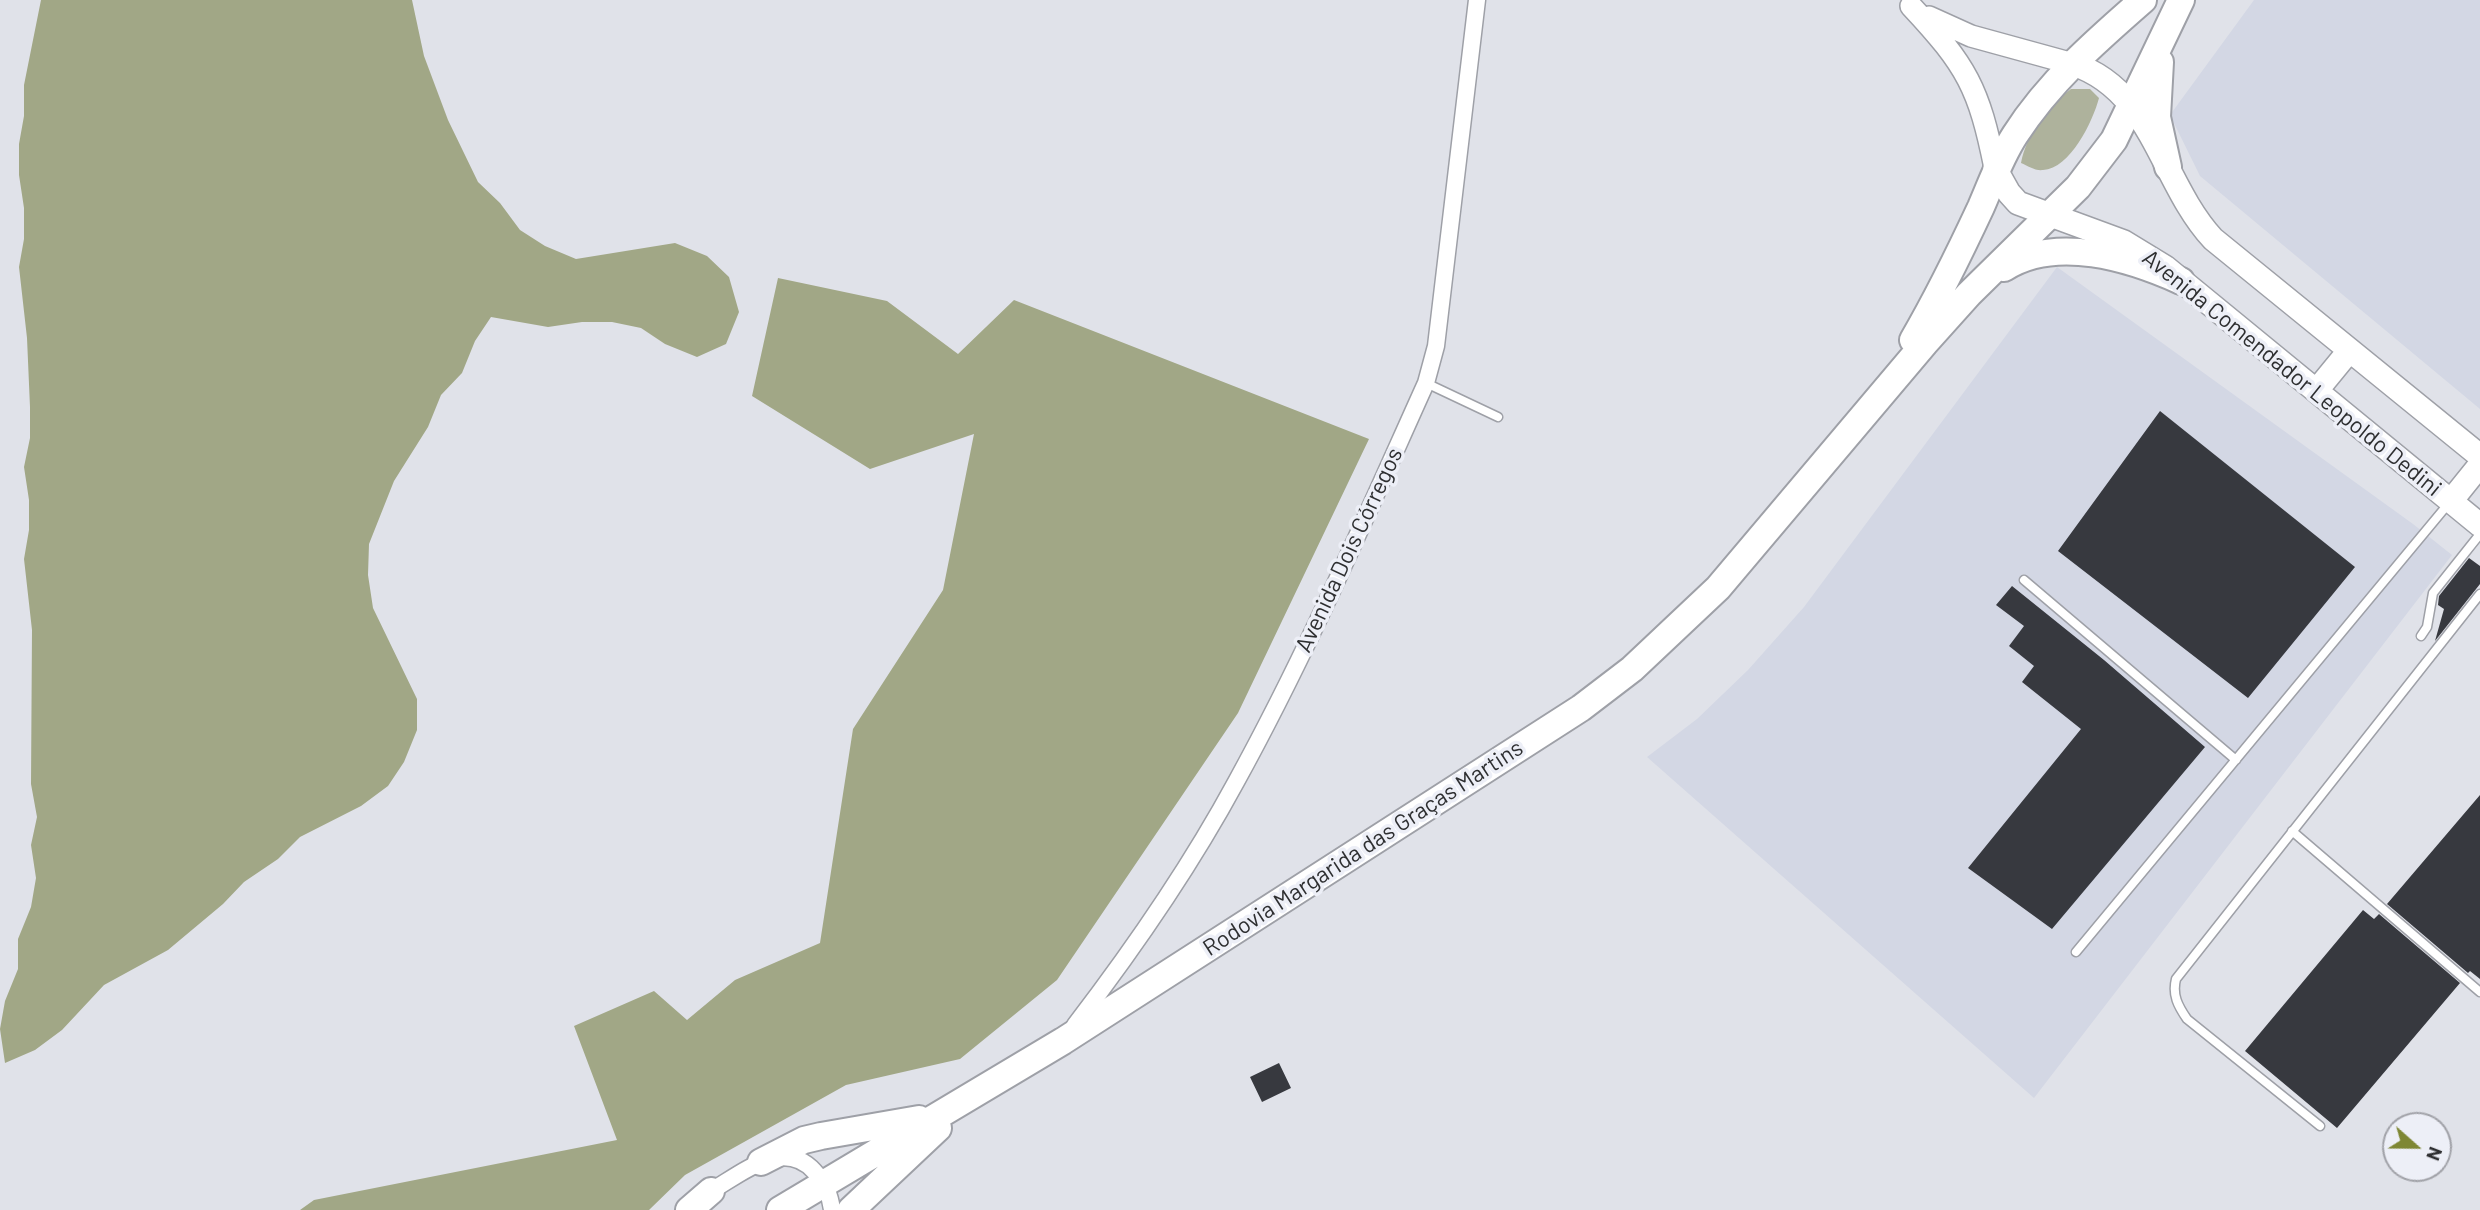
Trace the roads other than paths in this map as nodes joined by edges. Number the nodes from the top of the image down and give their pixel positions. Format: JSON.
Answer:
{"nodes":[{"id":1,"x":1477,"y":0,"type":"edge"},
{"id":2,"x":2143,"y":0,"type":"edge"},
{"id":3,"x":2181,"y":0,"type":"edge"},
{"id":4,"x":1908,"y":3,"type":"edge"},
{"id":5,"x":2167,"y":27,"type":"junction"},
{"id":6,"x":2073,"y":64,"type":"junction"},
{"id":7,"x":2132,"y":106,"type":"junction"},
{"id":8,"x":2168,"y":167,"type":"junction"},
{"id":9,"x":1996,"y":168,"type":"junction"},
{"id":10,"x":2049,"y":215,"type":"junction"},
{"id":11,"x":2181,"y":281,"type":"junction"},
{"id":12,"x":1969,"y":294,"type":"junction"},
{"id":13,"x":2349,"y":351,"type":"junction"},
{"id":14,"x":1426,"y":383,"type":"junction"},
{"id":15,"x":2317,"y":390,"type":"junction"},
{"id":16,"x":1874,"y":401,"type":"junction"},
{"id":17,"x":1498,"y":417,"type":"dead end"},
{"id":18,"x":2480,"y":456,"type":"edge"},
{"id":19,"x":2480,"y":465,"type":"edge"},
{"id":20,"x":2451,"y":500,"type":"junction"},
{"id":21,"x":2480,"y":525,"type":"edge"},
{"id":22,"x":2480,"y":534,"type":"edge"},
{"id":23,"x":2024,"y":580,"type":"dead end"},
{"id":24,"x":2479,"y":597,"type":"edge"},
{"id":25,"x":2421,"y":636,"type":"dead end"},
{"id":26,"x":2236,"y":760,"type":"junction"},
{"id":27,"x":2292,"y":831,"type":"junction"},
{"id":28,"x":2076,"y":952,"type":"dead end"},
{"id":29,"x":2480,"y":992,"type":"edge"},
{"id":30,"x":1063,"y":1041,"type":"junction"},
{"id":31,"x":944,"y":1112,"type":"junction"},
{"id":32,"x":2320,"y":1126,"type":"dead end"},
{"id":33,"x":761,"y":1162,"type":"junction"},
{"id":34,"x":823,"y":1182,"type":"junction"},
{"id":35,"x":708,"y":1201,"type":"edge"},
{"id":36,"x":688,"y":1210,"type":"edge"},
{"id":37,"x":780,"y":1210,"type":"edge"},
{"id":38,"x":832,"y":1210,"type":"edge"},
{"id":39,"x":851,"y":1210,"type":"edge"}],
"edges":[{"from":1,"to":14,"type":"street","name":"Avenida Dois Córregos"},
{"from":2,"to":6,"type":"main road","name":"Rodovia Margarida das Graças Martins"},
{"from":3,"to":5,"type":"main road","name":"Rodovia Margarida das Graças Martins"},
{"from":4,"to":6,"type":"street"},
{"from":4,"to":9,"type":"street"},
{"from":5,"to":7,"type":"main road","name":"Rodovia Margarida das Graças Martins"},
{"from":5,"to":8,"type":"main road"},
{"from":6,"to":7,"type":"main road"},
{"from":6,"to":9,"type":"main road","name":"Rodovia Margarida das Graças Martins"},
{"from":7,"to":8,"type":"main road"},
{"from":7,"to":10,"type":"main road","name":"Rodovia Margarida das Graças Martins"},
{"from":8,"to":13,"type":"main road"},
{"from":9,"to":10,"type":"main road","name":"Avenida Comendador Leopoldo Dedini"},
{"from":9,"to":16,"type":"main road","name":"Rodovia Margarida das Graças Martins"},
{"from":10,"to":11,"type":"main road","name":"Avenida Comendador Leopoldo Dedini"},
{"from":10,"to":12,"type":"main road","name":"Rodovia Margarida das Graças Martins"},
{"from":11,"to":12,"type":"main road"},
{"from":11,"to":15,"type":"main road","name":"Avenida Comendador Leopoldo Dedini"},
{"from":12,"to":16,"type":"main road","name":"Rodovia Margarida das Graças Martins"},
{"from":13,"to":15,"type":"main road"},
{"from":13,"to":18,"type":"main road"},
{"from":14,"to":17,"type":"lane"},
{"from":14,"to":30,"type":"street","name":"Avenida Dois Córregos"},
{"from":15,"to":20,"type":"main road","name":"Avenida Comendador Leopoldo Dedini"},
{"from":16,"to":30,"type":"main road","name":"Rodovia Margarida das Graças Martins"},
{"from":19,"to":20,"type":"main road"},
{"from":20,"to":21,"type":"main road","name":"Avenida Comendador Leopoldo Dedini"},
{"from":20,"to":26,"type":"lane"},
{"from":22,"to":25,"type":"lane"},
{"from":23,"to":26,"type":"lane"},
{"from":24,"to":27,"type":"lane"},
{"from":26,"to":28,"type":"lane"},
{"from":27,"to":29,"type":"lane"},
{"from":27,"to":32,"type":"lane"},
{"from":30,"to":31,"type":"main road","name":"Rodovia Margarida das Graças Martins"},
{"from":31,"to":33,"type":"main road"},
{"from":31,"to":34,"type":"main road","name":"Rodovia Margarida das Graças Martins"},
{"from":31,"to":39,"type":"main road"},
{"from":33,"to":34,"type":"street"},
{"from":33,"to":35,"type":"street"},
{"from":34,"to":37,"type":"main road","name":"Rodovia Margarida das Graças Martins"},
{"from":34,"to":38,"type":"street"},
{"from":35,"to":36,"type":"main road"}]}
